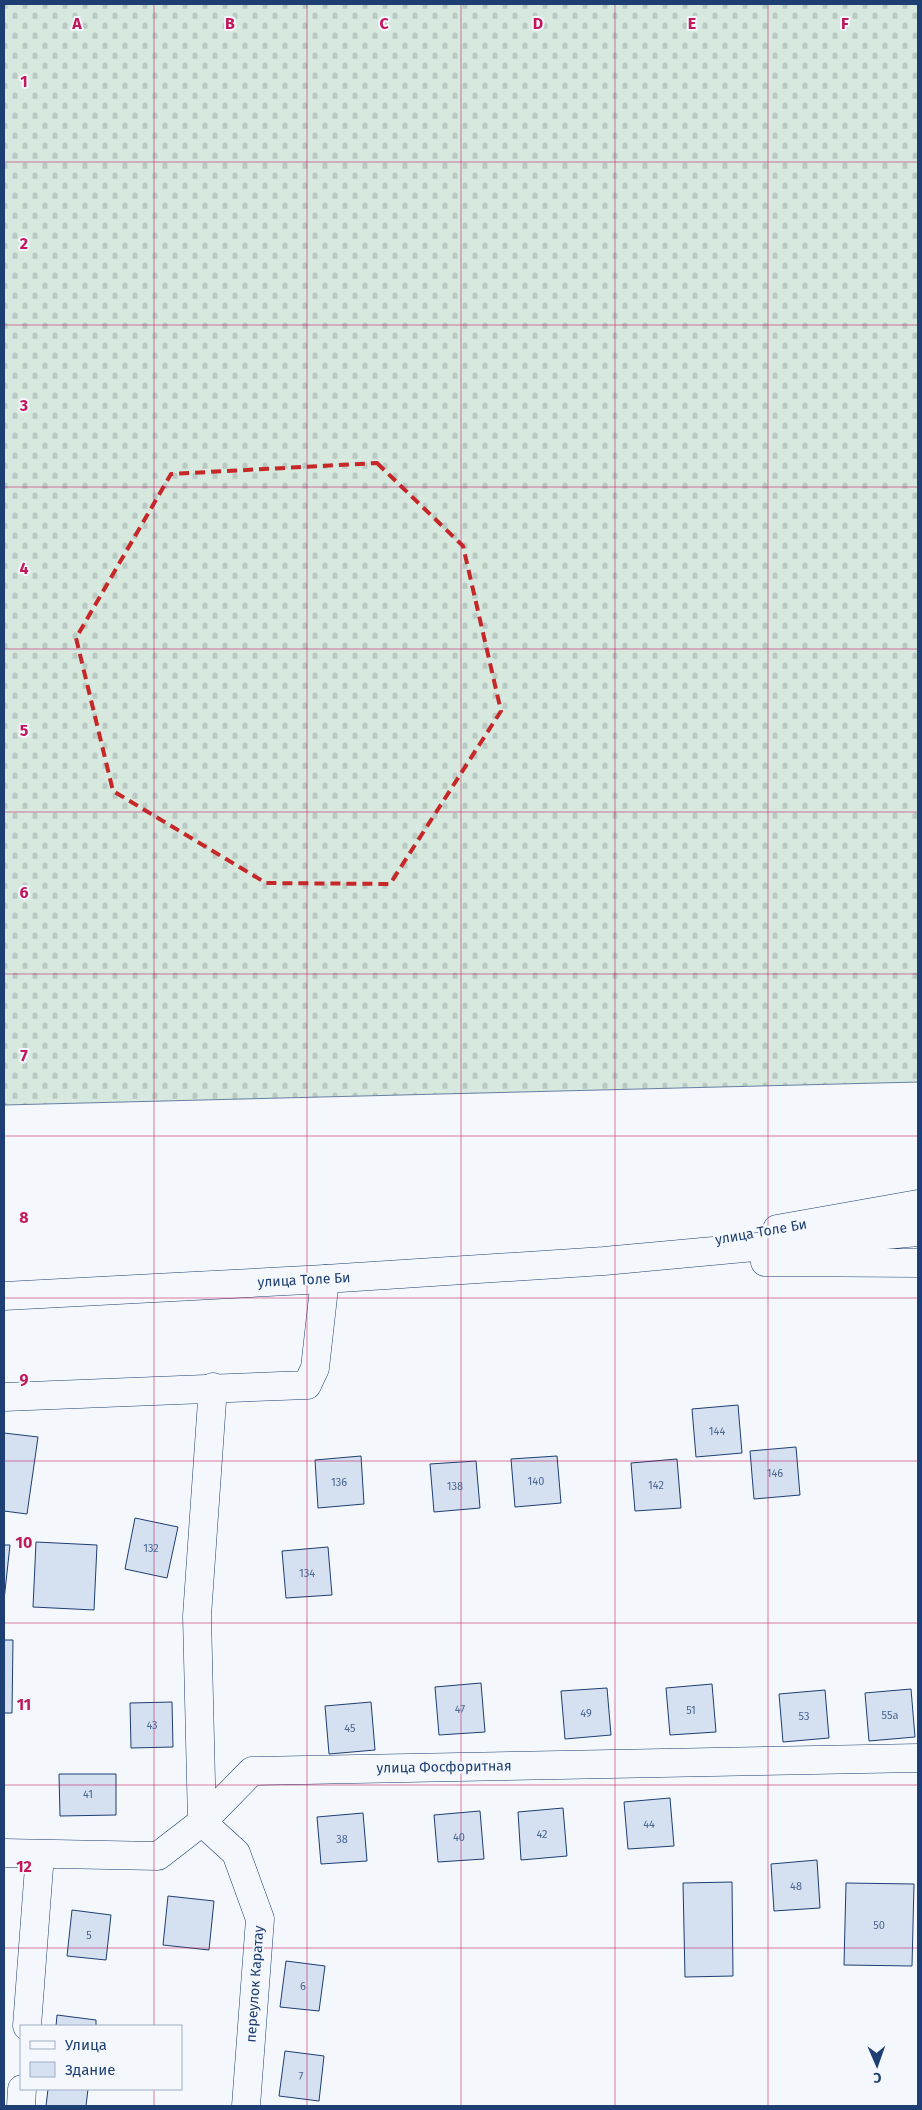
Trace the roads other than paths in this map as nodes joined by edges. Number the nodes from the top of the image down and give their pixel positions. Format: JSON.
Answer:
{"nodes":[{"id":1,"x":918,"y":1187,"type":"edge"},
{"id":2,"x":918,"y":1204,"type":"edge"},
{"id":3,"x":829,"y":1219,"type":"junction"},
{"id":4,"x":918,"y":1232,"type":"edge"},
{"id":5,"x":604,"y":1261,"type":"junction"},
{"id":6,"x":918,"y":1263,"type":"edge"},
{"id":7,"x":325,"y":1279,"type":"junction"},
{"id":8,"x":4,"y":1296,"type":"edge"},
{"id":9,"x":213,"y":1387,"type":"junction"},
{"id":10,"x":4,"y":1398,"type":"edge"},
{"id":11,"x":918,"y":1758,"type":"edge"},
{"id":12,"x":202,"y":1822,"type":"junction"},
{"id":13,"x":4,"y":1853,"type":"edge"},
{"id":14,"x":40,"y":1854,"type":"junction"},
{"id":15,"x":27,"y":2025,"type":"edge"},
{"id":16,"x":22,"y":2090,"type":"edge"},
{"id":17,"x":21,"y":2106,"type":"edge"},
{"id":18,"x":246,"y":2106,"type":"edge"}],
"edges":[{"from":1,"to":3,"type":"main road"},
{"from":2,"to":3,"type":"main road","name":"улица Толе Би"},
{"from":3,"to":5,"type":"main road","name":"улица Толе Би"},
{"from":4,"to":5,"type":"main road","name":"улица Толе Би"},
{"from":5,"to":6,"type":"main road"},
{"from":5,"to":7,"type":"main road","name":"улица Толе Би"},
{"from":7,"to":8,"type":"main road","name":"улица Толе Би"},
{"from":7,"to":9,"type":"main road"},
{"from":9,"to":10,"type":"main road"},
{"from":9,"to":12,"type":"main road"},
{"from":11,"to":12,"type":"main road","name":"улица Фосфоритная"},
{"from":12,"to":14,"type":"main road","name":"улица Фосфоритная"},
{"from":12,"to":18,"type":"main road","name":"переулок Каратау"},
{"from":13,"to":14,"type":"main road","name":"улица Фосфоритная"},
{"from":14,"to":15,"type":"main road"},
{"from":16,"to":17,"type":"main road"}]}
